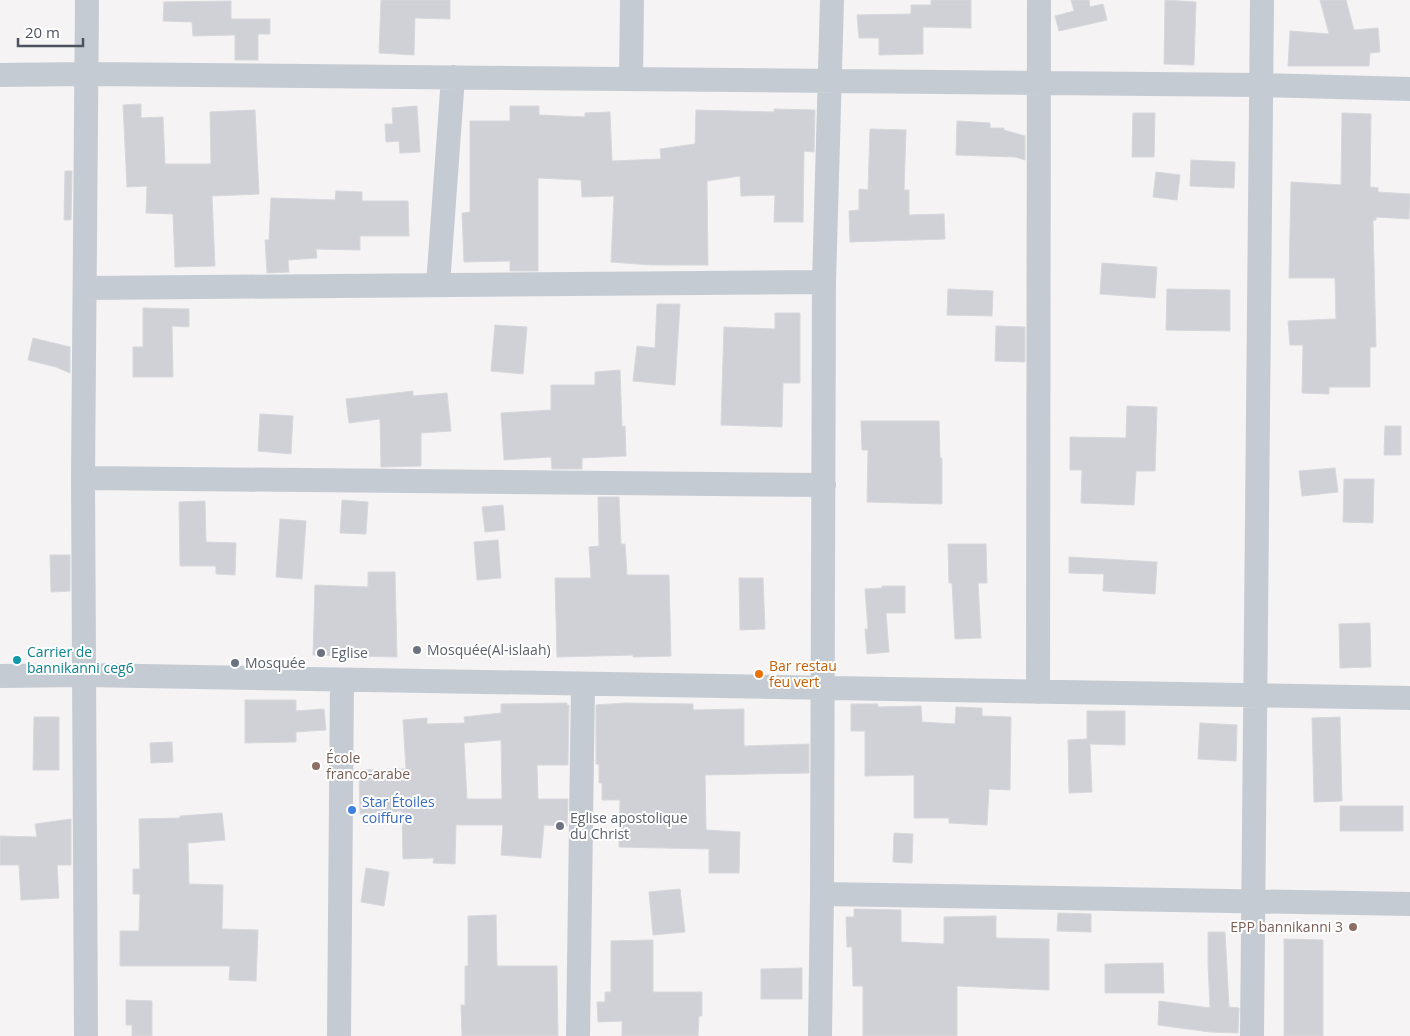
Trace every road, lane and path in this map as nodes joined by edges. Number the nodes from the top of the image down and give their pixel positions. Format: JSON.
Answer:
{"nodes":[{"id":1,"x":87,"y":0,"type":"edge"},
{"id":2,"x":632,"y":0,"type":"edge"},
{"id":3,"x":832,"y":0,"type":"edge"},
{"id":4,"x":1039,"y":0,"type":"edge"},
{"id":5,"x":1262,"y":0,"type":"edge"},
{"id":6,"x":86,"y":74,"type":"junction"},
{"id":7,"x":0,"y":75,"type":"edge"},
{"id":8,"x":453,"y":77,"type":"junction"},
{"id":9,"x":631,"y":79,"type":"junction"},
{"id":10,"x":830,"y":81,"type":"junction"},
{"id":11,"x":1039,"y":83,"type":"junction"},
{"id":12,"x":1260,"y":85,"type":"junction"},
{"id":13,"x":1410,"y":89,"type":"edge"},
{"id":14,"x":824,"y":282,"type":"junction"},
{"id":15,"x":438,"y":285,"type":"junction"},
{"id":16,"x":85,"y":288,"type":"junction"},
{"id":17,"x":84,"y":478,"type":"junction"},
{"id":18,"x":824,"y":485,"type":"junction"},
{"id":19,"x":84,"y":675,"type":"junction"},
{"id":20,"x":0,"y":676,"type":"edge"},
{"id":21,"x":342,"y":680,"type":"junction"},
{"id":22,"x":583,"y":684,"type":"junction"},
{"id":23,"x":823,"y":688,"type":"junction"},
{"id":24,"x":1038,"y":692,"type":"junction"},
{"id":25,"x":1255,"y":696,"type":"junction"},
{"id":26,"x":1410,"y":698,"type":"edge"},
{"id":27,"x":822,"y":894,"type":"junction"},
{"id":28,"x":1253,"y":902,"type":"junction"},
{"id":29,"x":1410,"y":904,"type":"edge"},
{"id":30,"x":86,"y":1036,"type":"edge"},
{"id":31,"x":340,"y":1036,"type":"edge"},
{"id":32,"x":578,"y":1036,"type":"edge"},
{"id":33,"x":820,"y":1036,"type":"edge"},
{"id":34,"x":1252,"y":1036,"type":"edge"}],
"edges":[{"from":1,"to":6,"type":"street"},
{"from":2,"to":9,"type":"street"},
{"from":3,"to":10,"type":"street"},
{"from":4,"to":11,"type":"street"},
{"from":5,"to":12,"type":"street"},
{"from":6,"to":7,"type":"street"},
{"from":6,"to":8,"type":"street"},
{"from":6,"to":16,"type":"street"},
{"from":8,"to":9,"type":"street"},
{"from":8,"to":15,"type":"street"},
{"from":9,"to":10,"type":"street"},
{"from":10,"to":11,"type":"street"},
{"from":10,"to":14,"type":"street"},
{"from":11,"to":12,"type":"street"},
{"from":11,"to":24,"type":"street"},
{"from":12,"to":13,"type":"street"},
{"from":12,"to":25,"type":"street"},
{"from":14,"to":15,"type":"street"},
{"from":14,"to":18,"type":"street"},
{"from":15,"to":16,"type":"street"},
{"from":16,"to":17,"type":"street"},
{"from":17,"to":18,"type":"street"},
{"from":17,"to":19,"type":"street"},
{"from":18,"to":23,"type":"street"},
{"from":19,"to":20,"type":"street"},
{"from":19,"to":21,"type":"street"},
{"from":19,"to":30,"type":"street"},
{"from":21,"to":22,"type":"street"},
{"from":21,"to":31,"type":"street"},
{"from":22,"to":23,"type":"street"},
{"from":22,"to":32,"type":"street"},
{"from":23,"to":24,"type":"street"},
{"from":23,"to":27,"type":"street"},
{"from":24,"to":25,"type":"street"},
{"from":25,"to":26,"type":"street"},
{"from":25,"to":28,"type":"street"},
{"from":27,"to":28,"type":"street"},
{"from":27,"to":33,"type":"street"},
{"from":28,"to":29,"type":"street"},
{"from":28,"to":34,"type":"street"}]}
